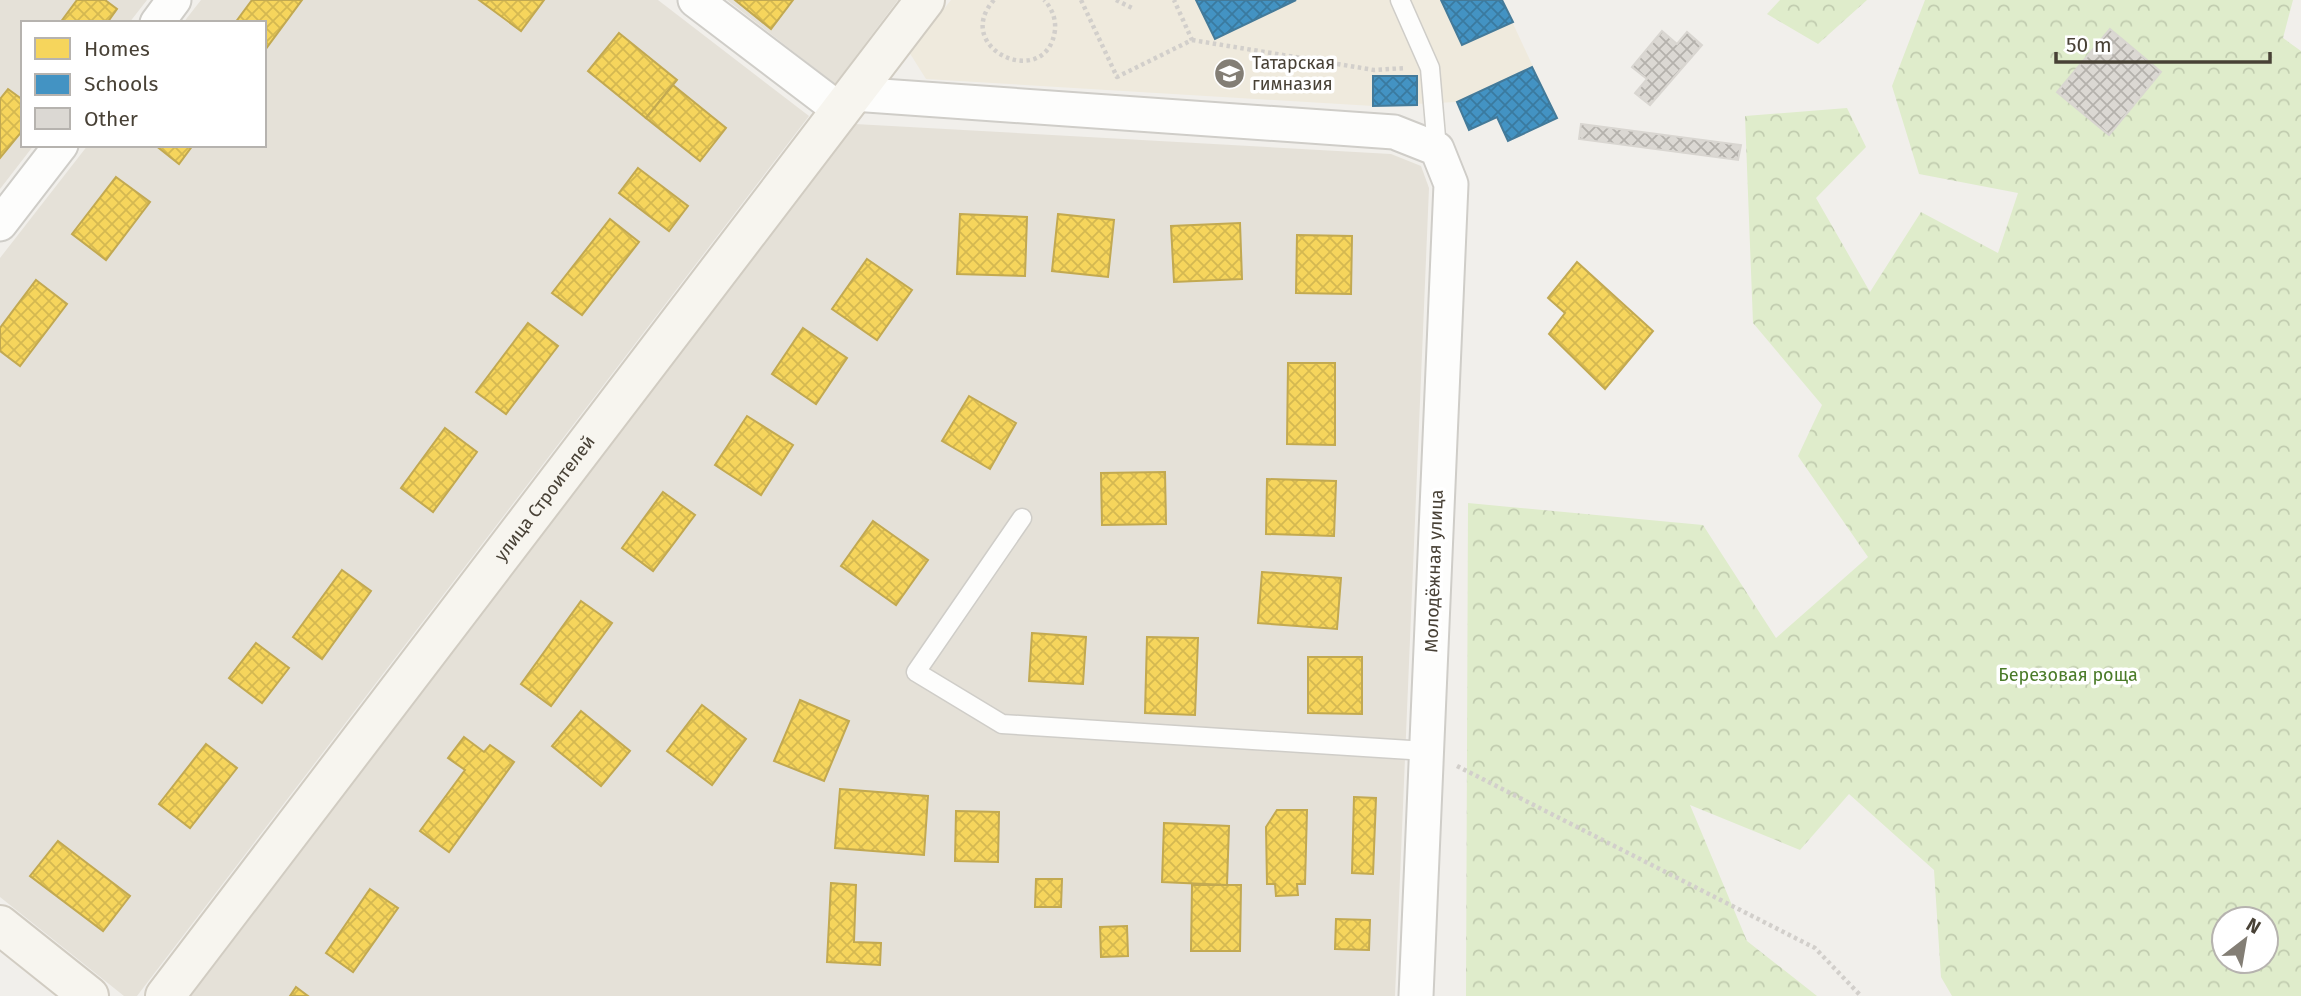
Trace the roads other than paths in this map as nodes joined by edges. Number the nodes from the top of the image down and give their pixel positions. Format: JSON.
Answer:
{"nodes":[{"id":1,"x":174,"y":0,"type":"edge"},
{"id":2,"x":695,"y":0,"type":"edge"},
{"id":3,"x":925,"y":0,"type":"edge"},
{"id":4,"x":1400,"y":0,"type":"edge"},
{"id":5,"x":158,"y":21,"type":"edge"},
{"id":6,"x":847,"y":103,"type":"junction"},
{"id":7,"x":59,"y":147,"type":"edge"},
{"id":8,"x":1437,"y":149,"type":"junction"},
{"id":9,"x":0,"y":224,"type":"edge"},
{"id":10,"x":1022,"y":518,"type":"dead end"},
{"id":11,"x":1426,"y":751,"type":"junction"},
{"id":12,"x":0,"y":926,"type":"edge"},
{"id":13,"x":89,"y":996,"type":"edge"},
{"id":14,"x":165,"y":996,"type":"edge"},
{"id":15,"x":1416,"y":996,"type":"edge"}],
"edges":[{"from":1,"to":5,"type":"street"},
{"from":2,"to":6,"type":"street"},
{"from":3,"to":6,"type":"street","name":"улица Строителей"},
{"from":4,"to":8,"type":"lane"},
{"from":6,"to":8,"type":"street"},
{"from":6,"to":14,"type":"street","name":"улица Строителей"},
{"from":7,"to":9,"type":"street"},
{"from":8,"to":11,"type":"street","name":"Молодёжная улица"},
{"from":10,"to":11,"type":"lane"},
{"from":11,"to":15,"type":"street","name":"Молодёжная улица"},
{"from":12,"to":13,"type":"street"}]}
